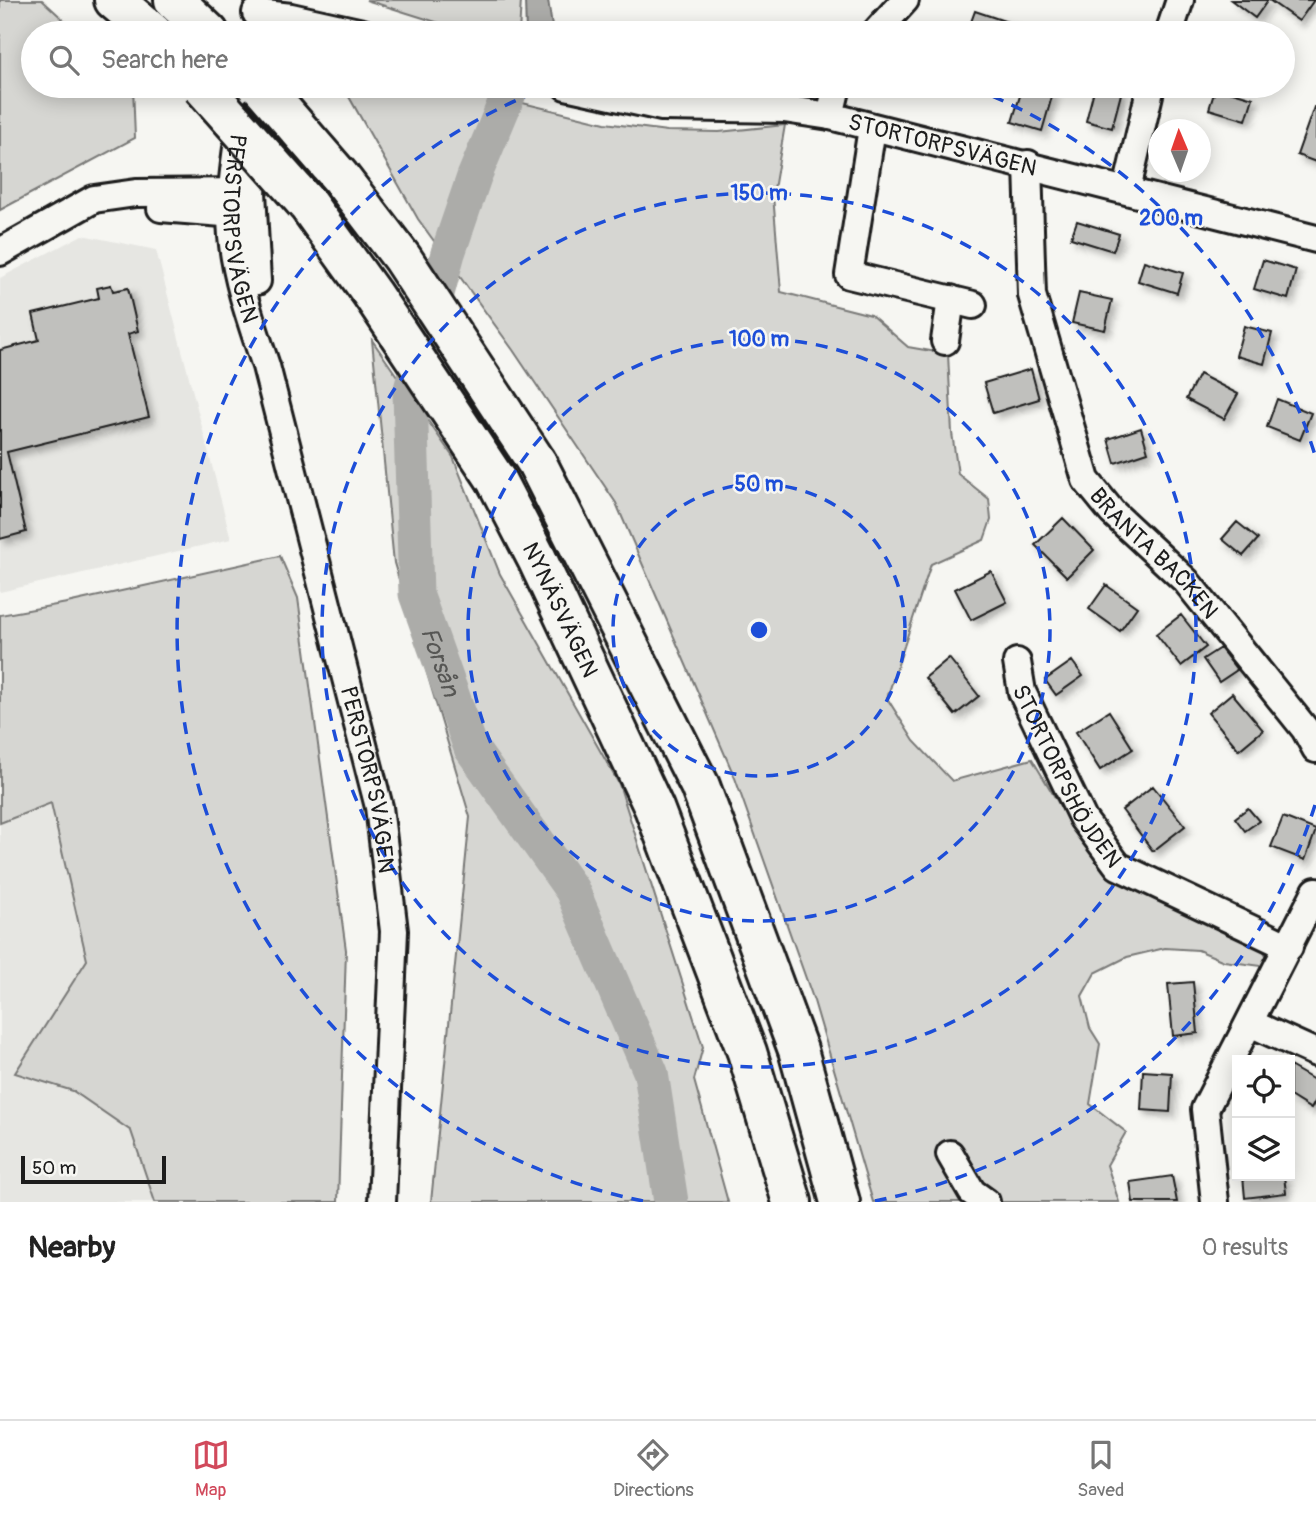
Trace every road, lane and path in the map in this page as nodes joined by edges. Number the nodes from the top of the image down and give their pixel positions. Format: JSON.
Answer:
{"nodes":[{"id":1,"x":114,"y":0,"type":"edge"},
{"id":2,"x":905,"y":0,"type":"edge"},
{"id":3,"x":1180,"y":0,"type":"edge"},
{"id":4,"x":264,"y":16,"type":"edge"},
{"id":5,"x":139,"y":21,"type":"edge"},
{"id":6,"x":293,"y":21,"type":"edge"},
{"id":7,"x":886,"y":21,"type":"edge"},
{"id":8,"x":1173,"y":21,"type":"edge"},
{"id":9,"x":213,"y":98,"type":"edge"},
{"id":10,"x":246,"y":98,"type":"edge"},
{"id":11,"x":261,"y":98,"type":"edge"},
{"id":12,"x":273,"y":98,"type":"edge"},
{"id":13,"x":616,"y":98,"type":"edge"},
{"id":14,"x":834,"y":98,"type":"edge"},
{"id":15,"x":1149,"y":98,"type":"edge"},
{"id":16,"x":830,"y":116,"type":"junction"},
{"id":17,"x":872,"y":128,"type":"junction"},
{"id":18,"x":1028,"y":164,"type":"junction"},
{"id":19,"x":1127,"y":189,"type":"junction"},
{"id":20,"x":242,"y":203,"type":"junction"},
{"id":21,"x":1316,"y":239,"type":"edge"},
{"id":22,"x":0,"y":252,"type":"edge"},
{"id":23,"x":945,"y":341,"type":"dead end"},
{"id":24,"x":1017,"y":662,"type":"dead end"},
{"id":25,"x":1316,"y":749,"type":"edge"},
{"id":26,"x":1316,"y":891,"type":"edge"},
{"id":27,"x":1289,"y":947,"type":"junction"},
{"id":28,"x":1250,"y":1023,"type":"junction"},
{"id":29,"x":1316,"y":1053,"type":"edge"},
{"id":30,"x":950,"y":1154,"type":"dead end"},
{"id":31,"x":382,"y":1202,"type":"edge"},
{"id":32,"x":792,"y":1202,"type":"edge"},
{"id":33,"x":840,"y":1202,"type":"edge"},
{"id":34,"x":986,"y":1202,"type":"edge"},
{"id":35,"x":1215,"y":1202,"type":"edge"}],
"edges":[{"from":1,"to":5,"type":"highway"},
{"from":2,"to":7,"type":"street"},
{"from":3,"to":8,"type":"street"},
{"from":4,"to":6,"type":"street"},
{"from":9,"to":32,"type":"highway","name":"NYNÄSVÄGEN","bridge":true},
{"from":10,"to":20,"type":"street","name":"PERSTORPSVÄGEN"},
{"from":11,"to":20,"type":"street","name":"PERSTORPSVÄGEN"},
{"from":12,"to":33,"type":"highway","name":"NYNÄSVÄGEN","bridge":true},
{"from":13,"to":16,"type":"street","name":"STORTORPSVÄGEN"},
{"from":14,"to":16,"type":"street"},
{"from":15,"to":19,"type":"street"},
{"from":16,"to":17,"type":"street","name":"STORTORPSVÄGEN"},
{"from":17,"to":18,"type":"street","name":"STORTORPSVÄGEN"},
{"from":17,"to":23,"type":"street"},
{"from":18,"to":19,"type":"street","name":"STORTORPSVÄGEN"},
{"from":18,"to":25,"type":"street","name":"BRANTA BACKEN"},
{"from":19,"to":21,"type":"street","name":"STORTORPSVÄGEN"},
{"from":20,"to":22,"type":"street"},
{"from":20,"to":31,"type":"street","name":"PERSTORPSVÄGEN"},
{"from":24,"to":27,"type":"street","name":"STORTORPSHÖJDEN"},
{"from":26,"to":27,"type":"street"},
{"from":27,"to":28,"type":"street"},
{"from":28,"to":29,"type":"street"},
{"from":28,"to":35,"type":"street"},
{"from":30,"to":34,"type":"street"}]}
